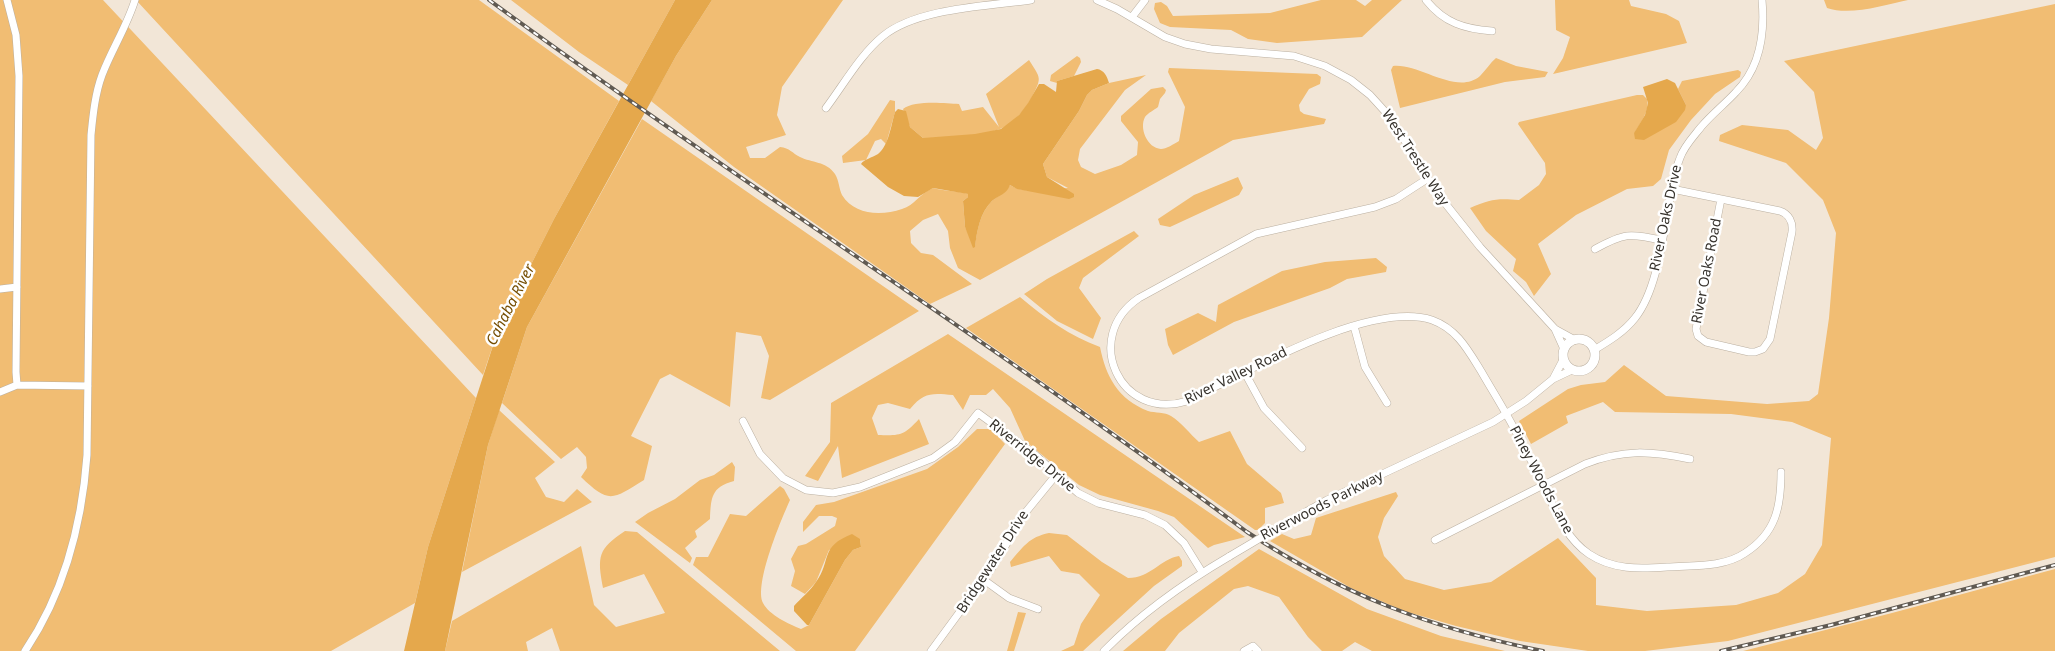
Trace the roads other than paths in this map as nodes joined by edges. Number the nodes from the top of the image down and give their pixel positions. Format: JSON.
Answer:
{"nodes":[{"id":1,"x":7,"y":0,"type":"edge"},
{"id":2,"x":135,"y":0,"type":"edge"},
{"id":3,"x":1031,"y":0,"type":"edge"},
{"id":4,"x":1097,"y":0,"type":"edge"},
{"id":5,"x":1145,"y":0,"type":"edge"},
{"id":6,"x":1426,"y":0,"type":"edge"},
{"id":7,"x":1762,"y":0,"type":"edge"},
{"id":8,"x":1132,"y":17,"type":"junction"},
{"id":9,"x":1492,"y":31,"type":"dead end"},
{"id":10,"x":826,"y":108,"type":"dead end"},
{"id":11,"x":1427,"y":179,"type":"junction"},
{"id":12,"x":1672,"y":189,"type":"junction"},
{"id":13,"x":1721,"y":199,"type":"junction"},
{"id":14,"x":1661,"y":240,"type":"junction"},
{"id":15,"x":1595,"y":249,"type":"dead end"},
{"id":16,"x":17,"y":287,"type":"junction"},
{"id":17,"x":0,"y":289,"type":"edge"},
{"id":18,"x":1354,"y":326,"type":"junction"},
{"id":19,"x":1555,"y":329,"type":"junction"},
{"id":20,"x":1575,"y":340,"type":"junction"},
{"id":21,"x":1564,"y":349,"type":"junction"},
{"id":22,"x":1594,"y":350,"type":"junction"},
{"id":23,"x":1563,"y":360,"type":"junction"},
{"id":24,"x":1572,"y":370,"type":"junction"},
{"id":25,"x":1245,"y":373,"type":"junction"},
{"id":26,"x":1553,"y":379,"type":"junction"},
{"id":27,"x":18,"y":385,"type":"junction"},
{"id":28,"x":88,"y":386,"type":"junction"},
{"id":29,"x":0,"y":392,"type":"edge"},
{"id":30,"x":1387,"y":403,"type":"dead end"},
{"id":31,"x":1507,"y":414,"type":"junction"},
{"id":32,"x":743,"y":421,"type":"dead end"},
{"id":33,"x":1302,"y":448,"type":"dead end"},
{"id":34,"x":1690,"y":459,"type":"dead end"},
{"id":35,"x":1780,"y":472,"type":"dead end"},
{"id":36,"x":1056,"y":475,"type":"junction"},
{"id":37,"x":1543,"y":485,"type":"junction"},
{"id":38,"x":1436,"y":540,"type":"dead end"},
{"id":39,"x":1202,"y":572,"type":"junction"},
{"id":40,"x":984,"y":580,"type":"junction"},
{"id":41,"x":1038,"y":609,"type":"dead end"},
{"id":42,"x":25,"y":651,"type":"edge"},
{"id":43,"x":931,"y":651,"type":"edge"},
{"id":44,"x":1104,"y":651,"type":"edge"},
{"id":45,"x":1244,"y":651,"type":"edge"},
{"id":46,"x":1258,"y":651,"type":"edge"}],
"edges":[{"from":1,"to":16,"type":"street"},
{"from":2,"to":28,"type":"street"},
{"from":3,"to":10,"type":"street"},
{"from":4,"to":8,"type":"street","name":"West Trestle Way"},
{"from":5,"to":8,"type":"street"},
{"from":6,"to":9,"type":"street"},
{"from":7,"to":12,"type":"street","name":"River Oaks Drive"},
{"from":8,"to":11,"type":"street","name":"West Trestle Way"},
{"from":11,"to":19,"type":"street","name":"West Trestle Way"},
{"from":11,"to":25,"type":"street","name":"River Valley Road"},
{"from":12,"to":13,"type":"street","name":"River Oaks Road"},
{"from":12,"to":14,"type":"street","name":"River Oaks Drive"},
{"from":13,"to":13,"type":"street","name":"River Oaks Road"},
{"from":14,"to":15,"type":"street"},
{"from":14,"to":22,"type":"street","name":"River Oaks Drive"},
{"from":16,"to":17,"type":"street"},
{"from":16,"to":27,"type":"street"},
{"from":18,"to":25,"type":"street","name":"River Valley Road"},
{"from":18,"to":30,"type":"street"},
{"from":18,"to":31,"type":"street","name":"River Valley Road"},
{"from":19,"to":20,"type":"street","name":"West Trestle Way"},
{"from":19,"to":21,"type":"street","name":"West Trestle Way"},
{"from":20,"to":21,"type":"street"},
{"from":20,"to":22,"type":"street"},
{"from":21,"to":23,"type":"street"},
{"from":22,"to":24,"type":"street"},
{"from":23,"to":24,"type":"street"},
{"from":23,"to":26,"type":"street","name":"Riverwoods Parkway"},
{"from":24,"to":26,"type":"street","name":"Riverwoods Parkway"},
{"from":25,"to":33,"type":"street"},
{"from":26,"to":31,"type":"street","name":"Riverwoods Parkway"},
{"from":27,"to":28,"type":"street"},
{"from":27,"to":29,"type":"street"},
{"from":28,"to":42,"type":"street"},
{"from":31,"to":37,"type":"street","name":"Piney Woods Lane"},
{"from":31,"to":39,"type":"street","name":"Riverwoods Parkway","bridge":true},
{"from":32,"to":36,"type":"street","name":"Riverridge Drive"},
{"from":34,"to":37,"type":"street"},
{"from":35,"to":37,"type":"street","name":"Piney Woods Lane"},
{"from":36,"to":39,"type":"street","name":"Riverridge Drive"},
{"from":36,"to":40,"type":"street","name":"Bridgewater Drive"},
{"from":37,"to":38,"type":"street"},
{"from":39,"to":44,"type":"street","name":"Riverwoods Parkway"},
{"from":40,"to":41,"type":"street"},
{"from":40,"to":43,"type":"street","name":"Bridgewater Drive"},
{"from":45,"to":46,"type":"street"}]}
